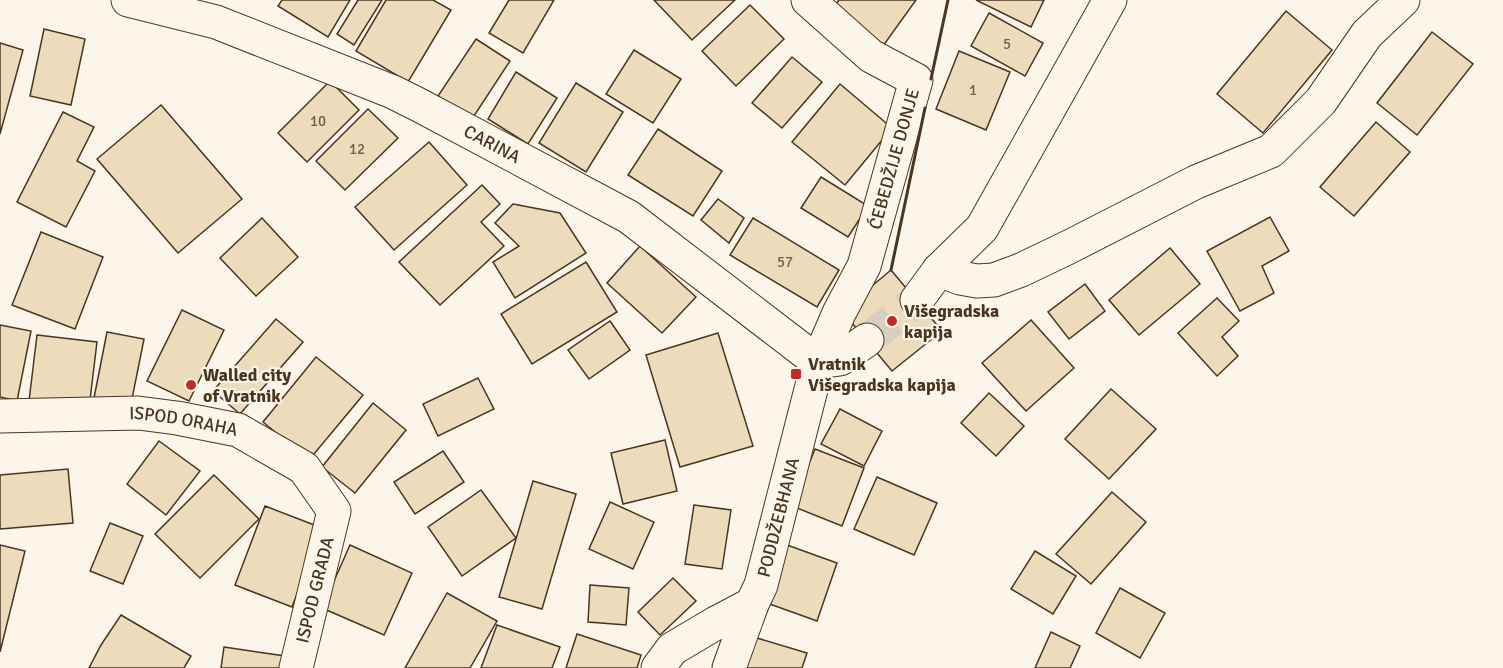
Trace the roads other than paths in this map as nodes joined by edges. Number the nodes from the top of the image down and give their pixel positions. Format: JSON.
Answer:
{"nodes":[{"id":1,"x":128,"y":0,"type":"edge"},
{"id":2,"x":808,"y":0,"type":"edge"},
{"id":3,"x":1110,"y":0,"type":"edge"},
{"id":4,"x":1403,"y":0,"type":"edge"},
{"id":5,"x":939,"y":270,"type":"junction"},
{"id":6,"x":917,"y":300,"type":"tunnel mouth"},
{"id":7,"x":867,"y":340,"type":"tunnel mouth"},
{"id":8,"x":818,"y":362,"type":"junction"},
{"id":9,"x":0,"y":416,"type":"edge"},
{"id":10,"x":334,"y":511,"type":"joint"},
{"id":11,"x":752,"y":604,"type":"junction"},
{"id":12,"x":296,"y":668,"type":"edge"},
{"id":13,"x":658,"y":668,"type":"edge"},
{"id":14,"x":729,"y":668,"type":"edge"}],
"edges":[{"from":1,"to":8,"type":"street","name":"CARINA"},
{"from":2,"to":8,"type":"street","name":"ĆEBEDŽIJE DONJE"},
{"from":3,"to":5,"type":"street"},
{"from":4,"to":5,"type":"street"},
{"from":5,"to":6,"type":"street"},
{"from":7,"to":8,"type":"street"},
{"from":8,"to":11,"type":"street","name":"PODDŽEBHANA"},
{"from":9,"to":10,"type":"street","name":"ISPOD ORAHA"},
{"from":10,"to":12,"type":"street","name":"ISPOD GRADA"},
{"from":11,"to":13,"type":"street"},
{"from":11,"to":14,"type":"street","name":"PODDŽEBHANA"}]}
